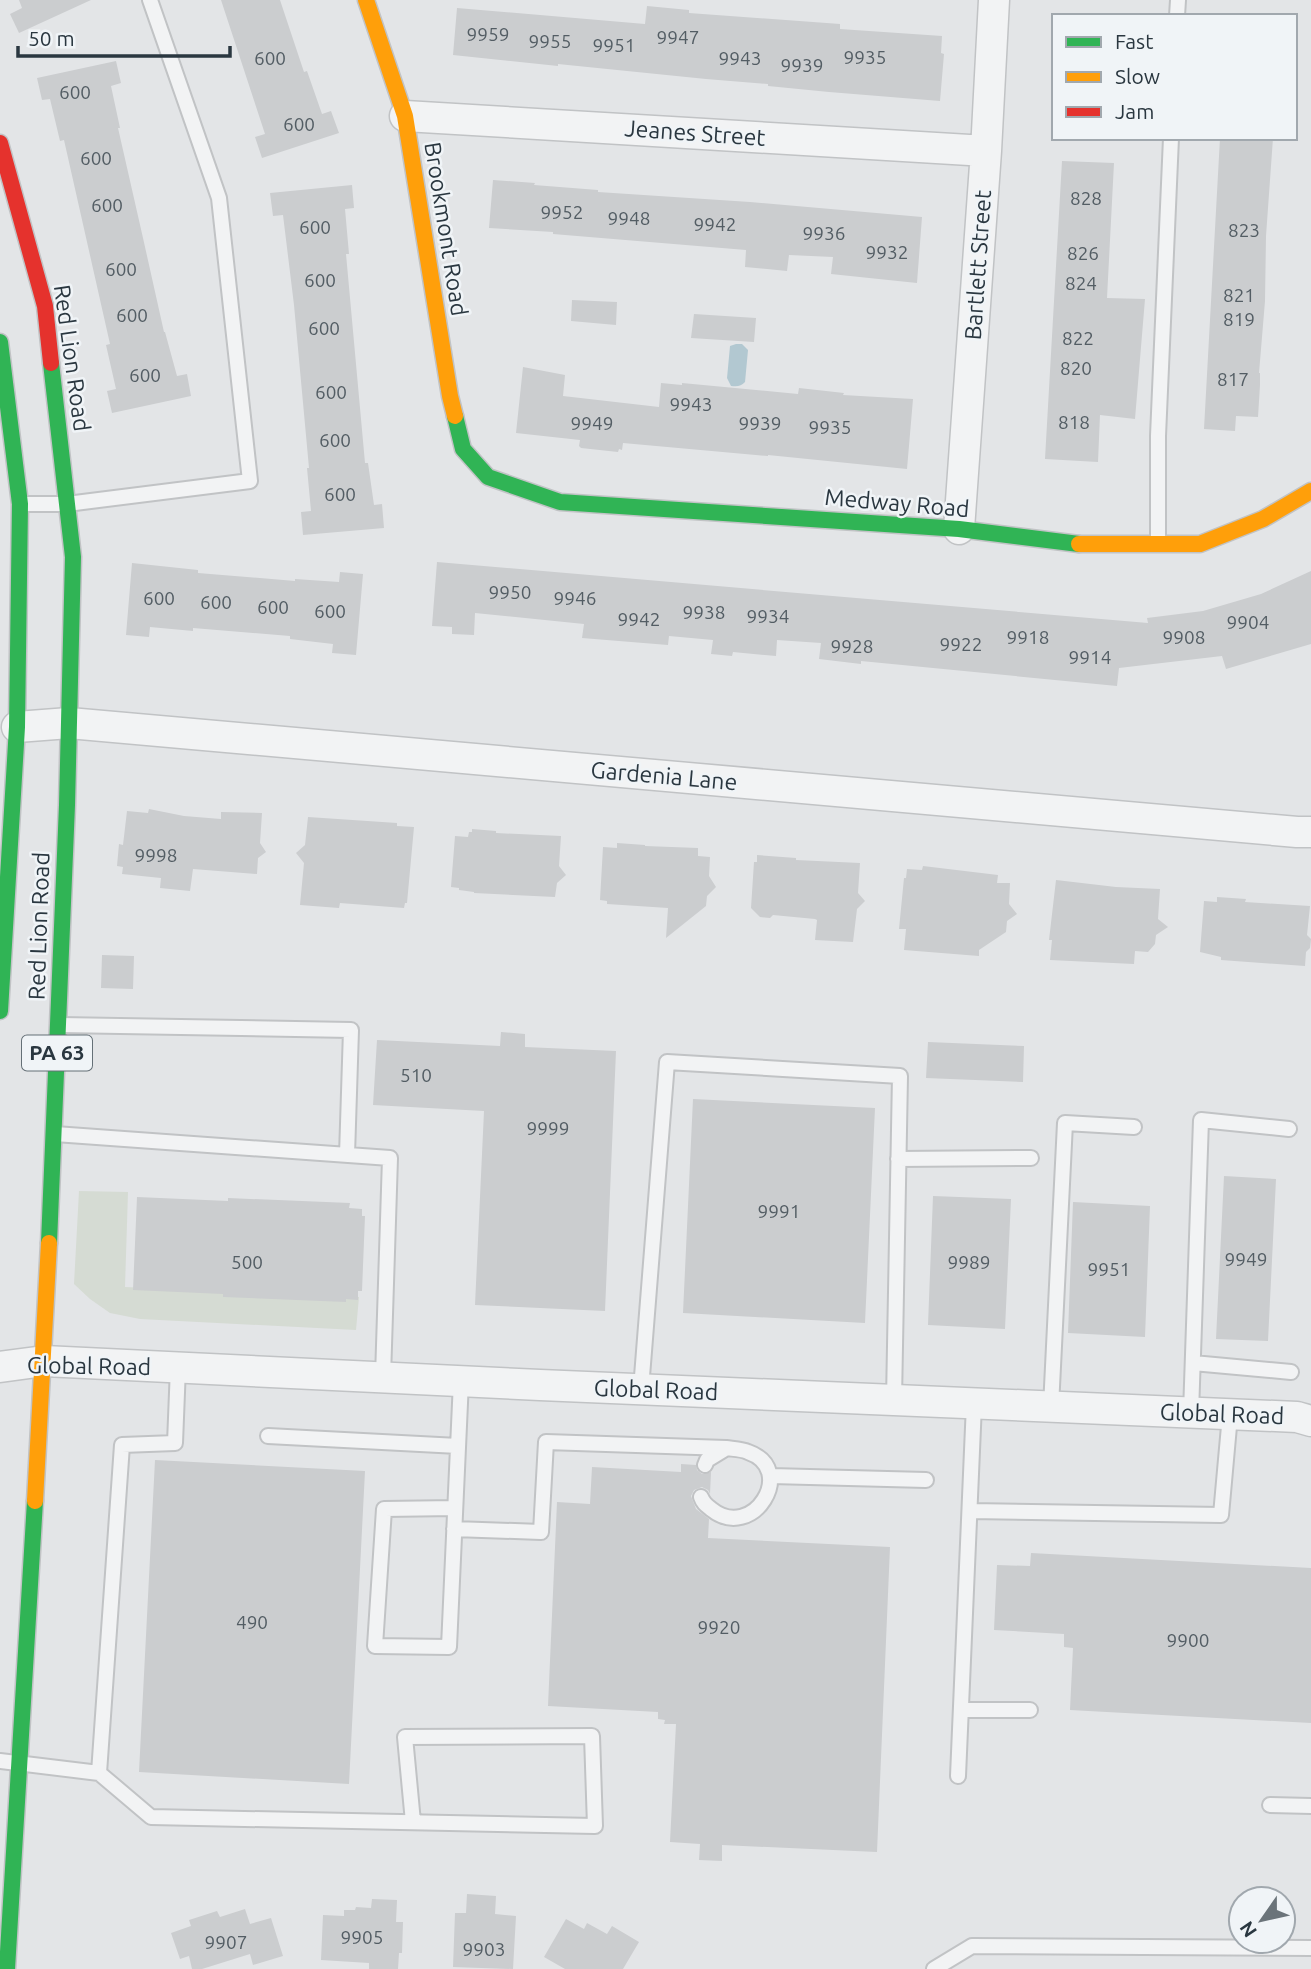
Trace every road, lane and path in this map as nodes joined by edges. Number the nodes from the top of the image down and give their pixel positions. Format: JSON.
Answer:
{"nodes":[{"id":1,"x":150,"y":0,"type":"edge"},
{"id":2,"x":366,"y":0,"type":"edge"},
{"id":3,"x":994,"y":0,"type":"edge"},
{"id":4,"x":405,"y":116,"type":"junction"},
{"id":5,"x":1171,"y":140,"type":"edge"},
{"id":6,"x":0,"y":143,"type":"edge"},
{"id":7,"x":986,"y":151,"type":"junction"},
{"id":8,"x":0,"y":342,"type":"edge"},
{"id":9,"x":476,"y":464,"type":"joint"},
{"id":10,"x":1311,"y":491,"type":"edge"},
{"id":11,"x":20,"y":504,"type":"junction"},
{"id":12,"x":67,"y":504,"type":"junction"},
{"id":13,"x":959,"y":529,"type":"junction"},
{"id":14,"x":1158,"y":544,"type":"junction"},
{"id":15,"x":69,"y":723,"type":"junction"},
{"id":16,"x":17,"y":726,"type":"junction"},
{"id":17,"x":1311,"y":832,"type":"edge"},
{"id":18,"x":0,"y":1011,"type":"edge"},
{"id":19,"x":58,"y":1025,"type":"junction"},
{"id":20,"x":1134,"y":1127,"type":"dead end"},
{"id":21,"x":1290,"y":1129,"type":"dead end"},
{"id":22,"x":54,"y":1134,"type":"junction"},
{"id":23,"x":347,"y":1155,"type":"junction"},
{"id":24,"x":1031,"y":1158,"type":"dead end"},
{"id":25,"x":898,"y":1159,"type":"junction"},
{"id":26,"x":44,"y":1361,"type":"junction"},
{"id":27,"x":1193,"y":1363,"type":"junction"},
{"id":28,"x":0,"y":1367,"type":"edge"},
{"id":29,"x":178,"y":1367,"type":"junction"},
{"id":30,"x":1291,"y":1372,"type":"dead end"},
{"id":31,"x":383,"y":1377,"type":"junction"},
{"id":32,"x":461,"y":1381,"type":"junction"},
{"id":33,"x":641,"y":1389,"type":"junction"},
{"id":34,"x":894,"y":1400,"type":"junction"},
{"id":35,"x":974,"y":1404,"type":"junction"},
{"id":36,"x":1051,"y":1407,"type":"junction"},
{"id":37,"x":1191,"y":1413,"type":"junction"},
{"id":38,"x":1230,"y":1415,"type":"junction"},
{"id":39,"x":1311,"y":1421,"type":"edge"},
{"id":40,"x":268,"y":1436,"type":"dead end"},
{"id":41,"x":458,"y":1446,"type":"junction"},
{"id":42,"x":726,"y":1448,"type":"junction"},
{"id":43,"x":705,"y":1465,"type":"dead end"},
{"id":44,"x":771,"y":1476,"type":"junction"},
{"id":45,"x":926,"y":1480,"type":"dead end"},
{"id":46,"x":701,"y":1497,"type":"dead end"},
{"id":47,"x":455,"y":1508,"type":"junction"},
{"id":48,"x":970,"y":1511,"type":"junction"},
{"id":49,"x":454,"y":1529,"type":"junction"},
{"id":50,"x":961,"y":1710,"type":"junction"},
{"id":51,"x":1030,"y":1710,"type":"dead end"},
{"id":52,"x":0,"y":1761,"type":"edge"},
{"id":53,"x":20,"y":1763,"type":"junction"},
{"id":54,"x":100,"y":1773,"type":"junction"},
{"id":55,"x":958,"y":1776,"type":"dead end"},
{"id":56,"x":1270,"y":1805,"type":"dead end"},
{"id":57,"x":1311,"y":1806,"type":"edge"},
{"id":58,"x":413,"y":1822,"type":"junction"},
{"id":59,"x":1311,"y":1948,"type":"edge"},
{"id":60,"x":8,"y":1969,"type":"edge"},
{"id":61,"x":934,"y":1969,"type":"edge"}],
"edges":[{"from":1,"to":12,"type":"lane"},
{"from":2,"to":4,"type":"main road","name":"Brookmont Road"},
{"from":3,"to":7,"type":"street","name":"Bartlett Street"},
{"from":4,"to":7,"type":"street","name":"Jeanes Street"},
{"from":4,"to":9,"type":"main road","name":"Brookmont Road"},
{"from":5,"to":14,"type":"lane"},
{"from":6,"to":12,"type":"main road","name":"Red Lion Road","number":"PA 63"},
{"from":7,"to":13,"type":"street","name":"Bartlett Street"},
{"from":8,"to":11,"type":"main road","name":"Red Lion Road","number":"PA 63"},
{"from":9,"to":13,"type":"main road","name":"Medway Road"},
{"from":10,"to":14,"type":"main road","name":"Medway Road"},
{"from":11,"to":12,"type":"lane"},
{"from":11,"to":16,"type":"main road","name":"Red Lion Road","number":"PA 63"},
{"from":12,"to":15,"type":"main road","name":"Red Lion Road","number":"PA 63"},
{"from":13,"to":14,"type":"main road","name":"Medway Road"},
{"from":15,"to":16,"type":"street","name":"Gardenia Lane"},
{"from":15,"to":17,"type":"street","name":"Gardenia Lane"},
{"from":15,"to":19,"type":"main road","name":"Red Lion Road","number":"PA 63"},
{"from":16,"to":18,"type":"main road","name":"Red Lion Road","number":"PA 63"},
{"from":19,"to":22,"type":"main road","name":"Red Lion Road","number":"PA 63"},
{"from":19,"to":23,"type":"lane"},
{"from":20,"to":36,"type":"lane"},
{"from":21,"to":27,"type":"lane"},
{"from":22,"to":23,"type":"lane"},
{"from":22,"to":26,"type":"main road","name":"Red Lion Road","number":"PA 63"},
{"from":23,"to":31,"type":"lane"},
{"from":24,"to":25,"type":"lane"},
{"from":25,"to":33,"type":"lane"},
{"from":25,"to":34,"type":"lane"},
{"from":26,"to":28,"type":"street","name":"Global Road"},
{"from":26,"to":29,"type":"street","name":"Global Road"},
{"from":26,"to":53,"type":"main road","name":"Red Lion Road","number":"PA 63"},
{"from":27,"to":30,"type":"lane"},
{"from":27,"to":37,"type":"lane"},
{"from":29,"to":31,"type":"street","name":"Global Road"},
{"from":29,"to":54,"type":"lane"},
{"from":31,"to":32,"type":"street","name":"Global Road"},
{"from":32,"to":33,"type":"street","name":"Global Road"},
{"from":32,"to":41,"type":"lane"},
{"from":33,"to":34,"type":"street","name":"Global Road"},
{"from":34,"to":35,"type":"street","name":"Global Road"},
{"from":35,"to":36,"type":"street","name":"Global Road"},
{"from":35,"to":48,"type":"lane"},
{"from":36,"to":37,"type":"street","name":"Global Road"},
{"from":37,"to":38,"type":"street","name":"Global Road"},
{"from":38,"to":39,"type":"street","name":"Global Road"},
{"from":38,"to":48,"type":"lane"},
{"from":40,"to":41,"type":"lane"},
{"from":41,"to":47,"type":"lane"},
{"from":42,"to":43,"type":"lane"},
{"from":42,"to":44,"type":"lane"},
{"from":42,"to":49,"type":"lane"},
{"from":44,"to":45,"type":"lane"},
{"from":44,"to":46,"type":"lane"},
{"from":47,"to":49,"type":"lane"},
{"from":47,"to":49,"type":"lane"},
{"from":48,"to":50,"type":"lane"},
{"from":50,"to":51,"type":"lane"},
{"from":50,"to":55,"type":"lane"},
{"from":52,"to":53,"type":"lane"},
{"from":53,"to":54,"type":"lane"},
{"from":53,"to":60,"type":"main road","name":"Red Lion Road","number":"PA 63"},
{"from":54,"to":58,"type":"lane"},
{"from":56,"to":57,"type":"lane"},
{"from":58,"to":58,"type":"lane"},
{"from":59,"to":61,"type":"lane"}]}
